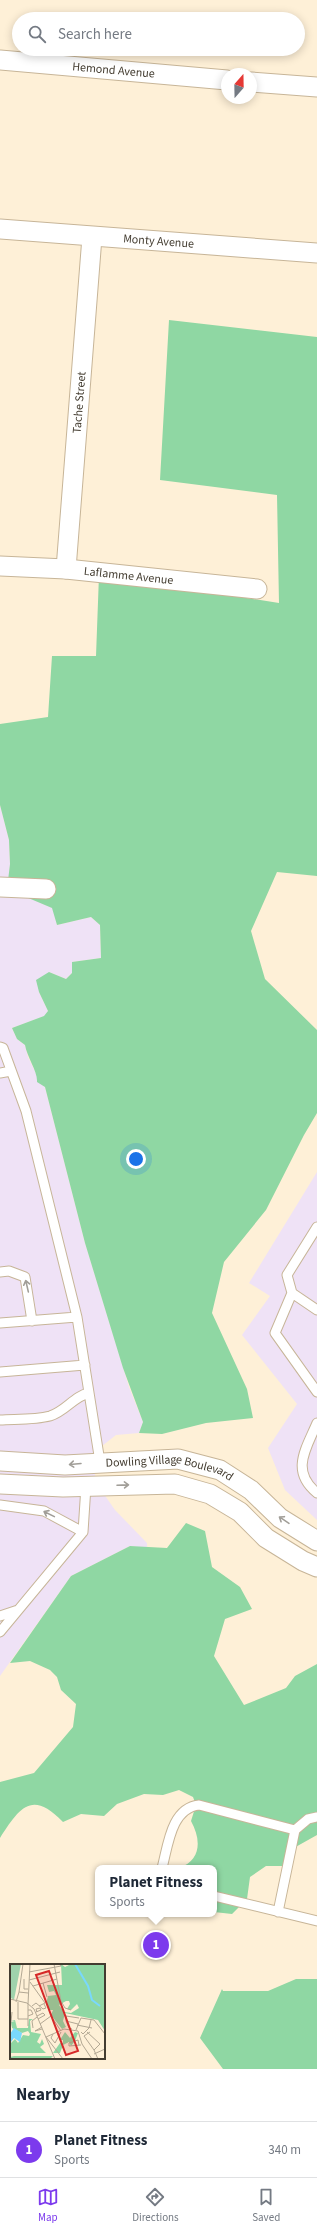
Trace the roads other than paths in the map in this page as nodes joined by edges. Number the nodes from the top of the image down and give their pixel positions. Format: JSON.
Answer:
{"nodes":[{"id":1,"x":0,"y":60,"type":"edge"},
{"id":2,"x":221,"y":79,"type":"edge"},
{"id":3,"x":257,"y":82,"type":"edge"},
{"id":4,"x":317,"y":87,"type":"edge"},
{"id":5,"x":0,"y":229,"type":"edge"},
{"id":6,"x":92,"y":237,"type":"junction"},
{"id":7,"x":317,"y":254,"type":"edge"},
{"id":8,"x":0,"y":566,"type":"edge"},
{"id":9,"x":66,"y":569,"type":"junction"},
{"id":10,"x":257,"y":589,"type":"dead end"},
{"id":11,"x":0,"y":887,"type":"edge"},
{"id":12,"x":46,"y":890,"type":"dead end"},
{"id":13,"x":0,"y":1047,"type":"edge"},
{"id":14,"x":11,"y":1071,"type":"junction"},
{"id":15,"x":0,"y":1073,"type":"edge"},
{"id":16,"x":317,"y":1227,"type":"edge"},
{"id":17,"x":0,"y":1272,"type":"edge"},
{"id":18,"x":292,"y":1293,"type":"junction"},
{"id":19,"x":317,"y":1310,"type":"edge"},
{"id":20,"x":77,"y":1317,"type":"junction"},
{"id":21,"x":32,"y":1321,"type":"junction"},
{"id":22,"x":0,"y":1323,"type":"edge"},
{"id":23,"x":85,"y":1365,"type":"junction"},
{"id":24,"x":0,"y":1372,"type":"edge"},
{"id":25,"x":317,"y":1392,"type":"edge"},
{"id":26,"x":89,"y":1393,"type":"junction"},
{"id":27,"x":0,"y":1420,"type":"edge"},
{"id":28,"x":317,"y":1423,"type":"edge"},
{"id":29,"x":0,"y":1461,"type":"edge"},
{"id":30,"x":100,"y":1462,"type":"junction"},
{"id":31,"x":0,"y":1484,"type":"edge"},
{"id":32,"x":86,"y":1486,"type":"junction"},
{"id":33,"x":317,"y":1493,"type":"edge"},
{"id":34,"x":0,"y":1504,"type":"edge"},
{"id":35,"x":83,"y":1532,"type":"junction"},
{"id":36,"x":317,"y":1541,"type":"edge"},
{"id":37,"x":317,"y":1566,"type":"edge"},
{"id":38,"x":18,"y":1610,"type":"junction"},
{"id":39,"x":0,"y":1616,"type":"edge"},
{"id":40,"x":0,"y":1632,"type":"edge"},
{"id":41,"x":317,"y":1818,"type":"edge"},
{"id":42,"x":295,"y":1830,"type":"junction"},
{"id":43,"x":163,"y":1865,"type":"edge"},
{"id":44,"x":217,"y":1897,"type":"edge"},
{"id":45,"x":278,"y":1912,"type":"junction"},
{"id":46,"x":317,"y":1921,"type":"edge"}],
"edges":[{"from":1,"to":2,"type":"street","name":"Hemond Avenue"},
{"from":3,"to":4,"type":"street"},
{"from":5,"to":6,"type":"street","name":"Monty Avenue"},
{"from":6,"to":7,"type":"street","name":"Monty Avenue"},
{"from":6,"to":9,"type":"street","name":"Tache Street"},
{"from":8,"to":9,"type":"street","name":"Laflamme Avenue"},
{"from":9,"to":10,"type":"street","name":"Laflamme Avenue"},
{"from":11,"to":12,"type":"street"},
{"from":13,"to":14,"type":"lane"},
{"from":14,"to":15,"type":"lane"},
{"from":14,"to":20,"type":"lane"},
{"from":16,"to":18,"type":"lane"},
{"from":21,"to":17,"type":"lane","one_way":true},
{"from":18,"to":19,"type":"lane"},
{"from":18,"to":25,"type":"lane"},
{"from":20,"to":21,"type":"lane"},
{"from":20,"to":23,"type":"lane"},
{"from":21,"to":22,"type":"lane"},
{"from":23,"to":24,"type":"lane"},
{"from":23,"to":26,"type":"lane"},
{"from":26,"to":27,"type":"lane"},
{"from":26,"to":30,"type":"lane"},
{"from":28,"to":33,"type":"lane"},
{"from":30,"to":29,"type":"street","name":"Dowling Village Boulevard","one_way":true},
{"from":36,"to":30,"type":"street","name":"Dowling Village Boulevard","one_way":true},
{"from":31,"to":32,"type":"street","name":"Dowling Village Boulevard"},
{"from":32,"to":35,"type":"lane"},
{"from":32,"to":37,"type":"street","name":"Dowling Village Boulevard","one_way":true},
{"from":35,"to":34,"type":"lane","one_way":true},
{"from":35,"to":38,"type":"lane"},
{"from":38,"to":39,"type":"lane"},
{"from":38,"to":40,"type":"lane"},
{"from":41,"to":42,"type":"lane"},
{"from":42,"to":43,"type":"lane"},
{"from":42,"to":45,"type":"lane"},
{"from":44,"to":45,"type":"lane"},
{"from":45,"to":46,"type":"lane"}]}
